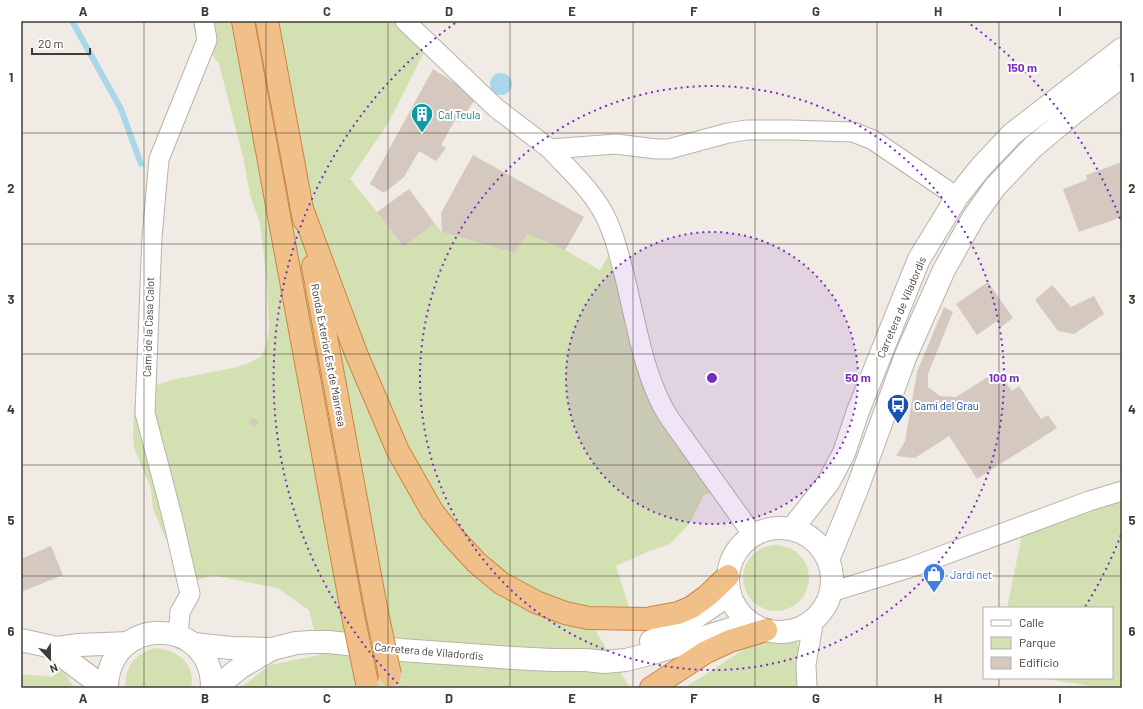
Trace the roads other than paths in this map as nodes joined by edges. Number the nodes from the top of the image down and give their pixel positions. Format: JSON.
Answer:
{"nodes":[{"id":1,"x":204,"y":21,"type":"edge"},
{"id":2,"x":243,"y":21,"type":"edge"},
{"id":3,"x":267,"y":21,"type":"edge"},
{"id":4,"x":405,"y":21,"type":"edge"},
{"id":5,"x":1122,"y":49,"type":"edge"},
{"id":6,"x":1122,"y":76,"type":"edge"},
{"id":7,"x":550,"y":149,"type":"junction"},
{"id":8,"x":957,"y":197,"type":"junction"},
{"id":9,"x":301,"y":206,"type":"junction"},
{"id":10,"x":1122,"y":491,"type":"edge"},
{"id":11,"x":792,"y":529,"type":"junction"},
{"id":12,"x":754,"y":535,"type":"junction"},
{"id":13,"x":828,"y":560,"type":"junction"},
{"id":14,"x":729,"y":585,"type":"junction"},
{"id":15,"x":831,"y":592,"type":"junction"},
{"id":16,"x":814,"y":619,"type":"junction"},
{"id":17,"x":758,"y":626,"type":"junction"},
{"id":18,"x":21,"y":640,"type":"edge"},
{"id":19,"x":186,"y":640,"type":"junction"},
{"id":20,"x":128,"y":643,"type":"junction"},
{"id":21,"x":57,"y":648,"type":"junction"},
{"id":22,"x":272,"y":649,"type":"junction"},
{"id":23,"x":586,"y":660,"type":"junction"},
{"id":24,"x":392,"y":682,"type":"edge"},
{"id":25,"x":367,"y":686,"type":"edge"},
{"id":26,"x":106,"y":688,"type":"edge"},
{"id":27,"x":214,"y":688,"type":"edge"},
{"id":28,"x":651,"y":688,"type":"edge"},
{"id":29,"x":807,"y":688,"type":"edge"}],
"edges":[{"from":1,"to":19,"type":"street","name":"Camí de la Casa Calot"},
{"from":2,"to":25,"type":"highway","bridge":true},
{"from":3,"to":9,"type":"highway","name":"Ronda Exterior Est de Manresa"},
{"from":4,"to":7,"type":"street"},
{"from":5,"to":8,"type":"street","name":"Carretera de Viladordis"},
{"from":6,"to":13,"type":"street"},
{"from":7,"to":8,"type":"street"},
{"from":7,"to":12,"type":"street"},
{"from":8,"to":11,"type":"street","name":"Carretera de Viladordis"},
{"from":9,"to":14,"type":"highway"},
{"from":9,"to":24,"type":"highway","name":"Ronda Exterior Est de Manresa","bridge":true},
{"from":10,"to":15,"type":"street"},
{"from":11,"to":12,"type":"street"},
{"from":11,"to":13,"type":"street"},
{"from":12,"to":14,"type":"street"},
{"from":13,"to":15,"type":"street"},
{"from":14,"to":17,"type":"street"},
{"from":14,"to":23,"type":"street","name":"Carretera de Viladordis"},
{"from":15,"to":16,"type":"street"},
{"from":16,"to":17,"type":"street"},
{"from":16,"to":29,"type":"street"},
{"from":17,"to":23,"type":"street","name":"Carretera de Viladordis"},
{"from":17,"to":28,"type":"highway"},
{"from":18,"to":21,"type":"street"},
{"from":19,"to":20,"type":"street","name":"Carretera de Viladordis"},
{"from":19,"to":22,"type":"street","name":"Carretera de Viladordis"},
{"from":19,"to":27,"type":"street"},
{"from":20,"to":21,"type":"street"},
{"from":20,"to":26,"type":"street"},
{"from":21,"to":26,"type":"street"},
{"from":22,"to":23,"type":"street","name":"Carretera de Viladordis"},
{"from":22,"to":27,"type":"street","name":"Carretera de Viladordis"}]}
